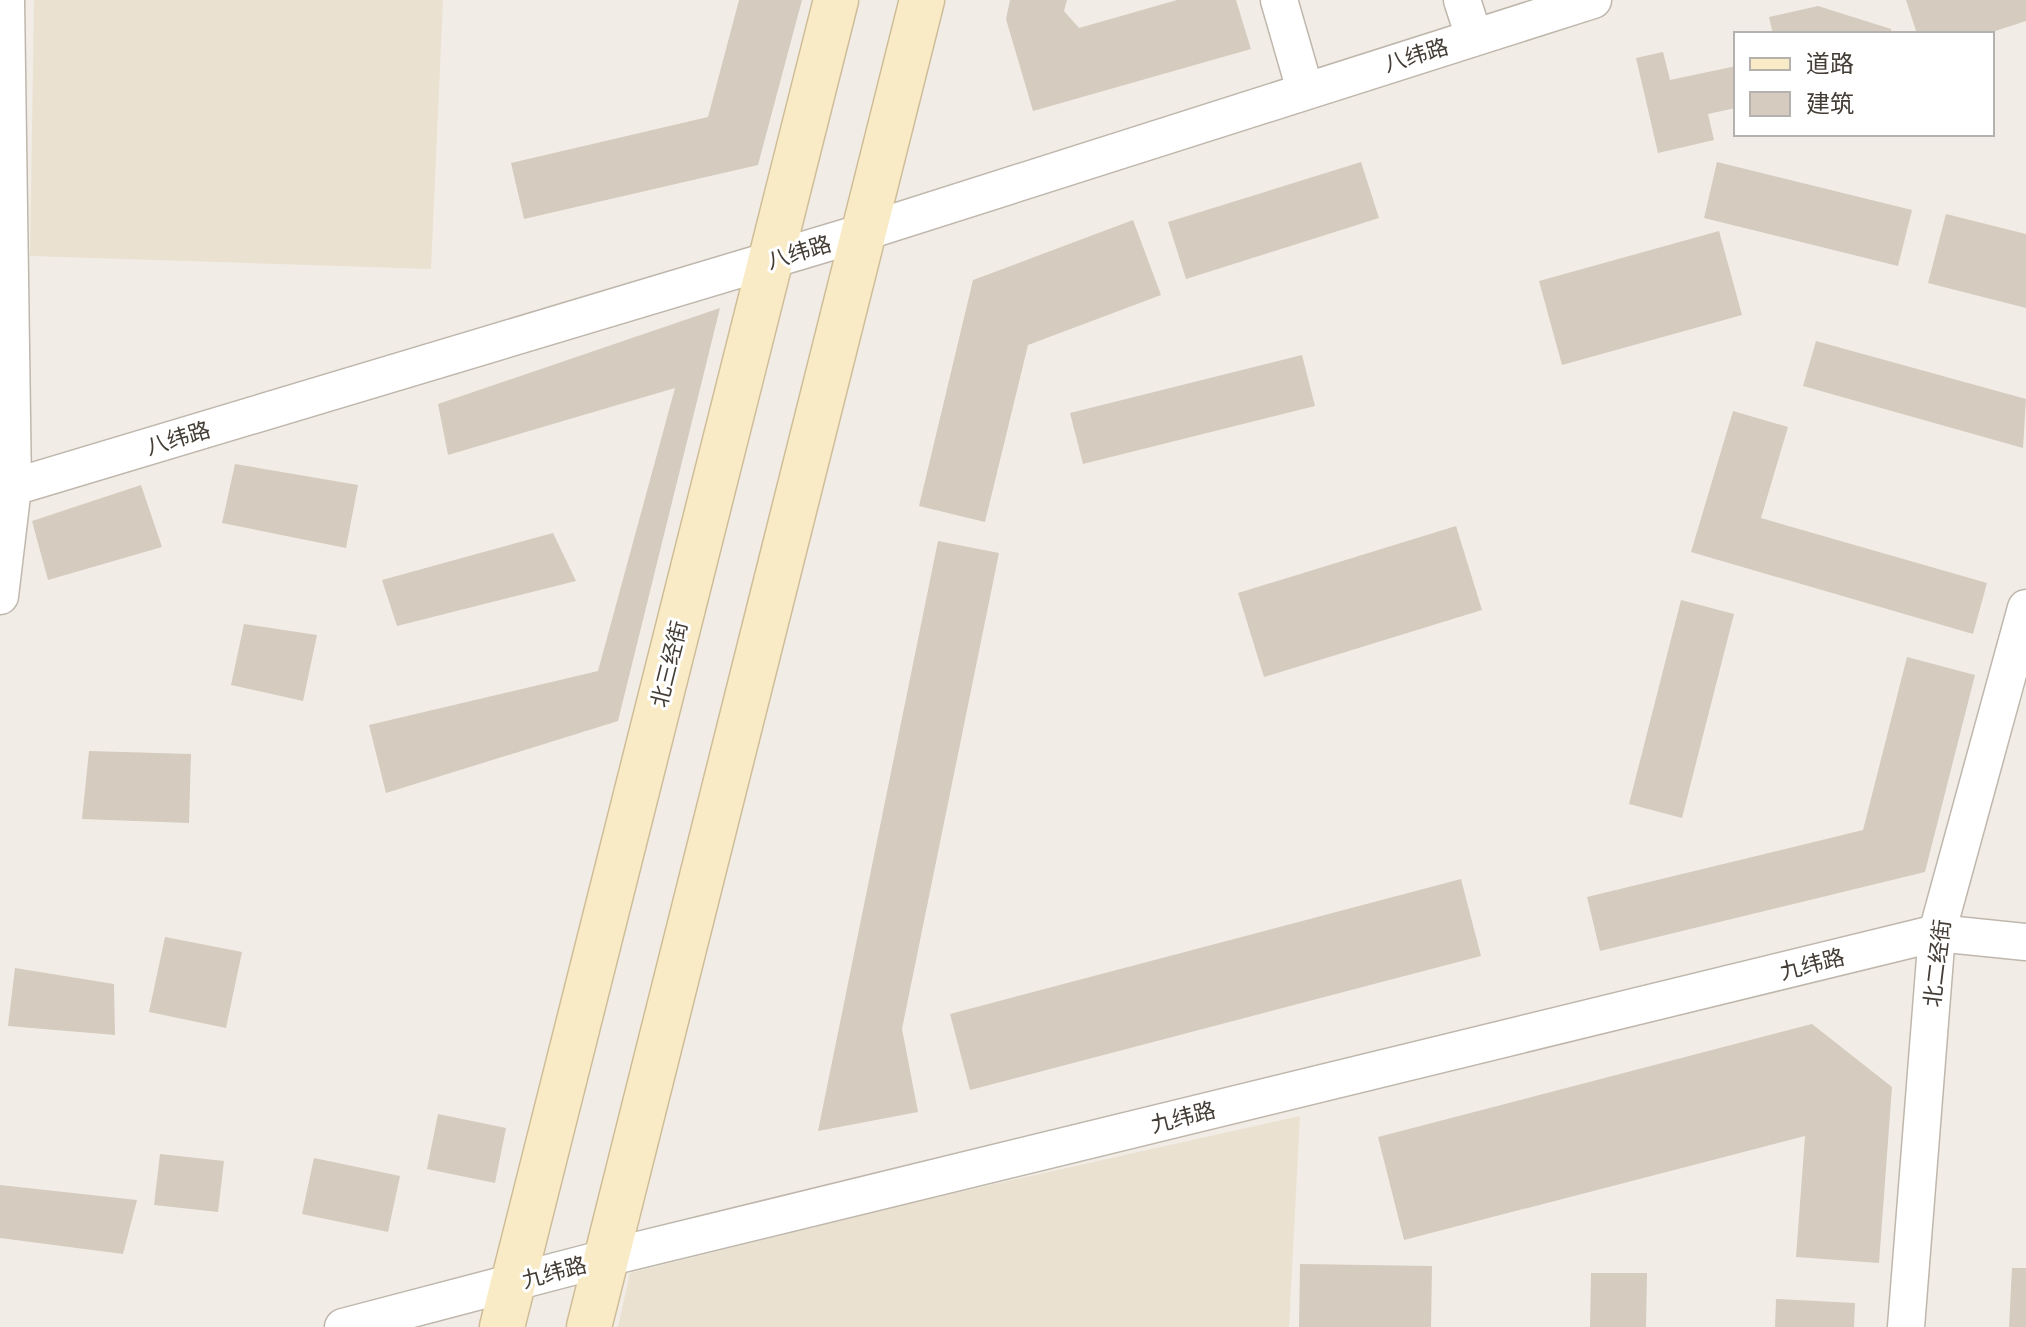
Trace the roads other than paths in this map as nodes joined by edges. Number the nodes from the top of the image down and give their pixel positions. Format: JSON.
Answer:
{"nodes":[{"id":1,"x":6,"y":0,"type":"edge"},
{"id":2,"x":836,"y":0,"type":"edge"},
{"id":3,"x":922,"y":0,"type":"edge"},
{"id":4,"x":1279,"y":0,"type":"edge"},
{"id":5,"x":1462,"y":0,"type":"edge"},
{"id":6,"x":1593,"y":0,"type":"edge"},
{"id":7,"x":1474,"y":37,"type":"junction"},
{"id":8,"x":1305,"y":90,"type":"junction"},
{"id":9,"x":864,"y":232,"type":"junction"},
{"id":10,"x":770,"y":260,"type":"junction"},
{"id":11,"x":7,"y":489,"type":"edge"},
{"id":12,"x":0,"y":596,"type":"edge"},
{"id":13,"x":2026,"y":608,"type":"edge"},
{"id":14,"x":1937,"y":933,"type":"junction"},
{"id":15,"x":2026,"y":942,"type":"edge"},
{"id":16,"x":606,"y":1258,"type":"junction"},
{"id":17,"x":514,"y":1283,"type":"junction"},
{"id":18,"x":343,"y":1327,"type":"edge"},
{"id":19,"x":502,"y":1327,"type":"edge"},
{"id":20,"x":589,"y":1327,"type":"edge"},
{"id":21,"x":1906,"y":1327,"type":"edge"}],
"edges":[{"from":1,"to":11,"type":"street"},
{"from":2,"to":10,"type":"main road","name":"北三经街"},
{"from":3,"to":9,"type":"main road"},
{"from":4,"to":8,"type":"street"},
{"from":5,"to":7,"type":"street"},
{"from":6,"to":7,"type":"street","name":"八纬路"},
{"from":7,"to":8,"type":"street","name":"八纬路"},
{"from":8,"to":9,"type":"street","name":"八纬路"},
{"from":9,"to":10,"type":"street","name":"八纬路"},
{"from":9,"to":16,"type":"main road"},
{"from":10,"to":11,"type":"street","name":"八纬路"},
{"from":10,"to":17,"type":"main road","name":"北三经街"},
{"from":11,"to":12,"type":"street"},
{"from":13,"to":14,"type":"street","name":"北二经街"},
{"from":14,"to":15,"type":"street","name":"九纬路"},
{"from":14,"to":16,"type":"street","name":"九纬路"},
{"from":14,"to":21,"type":"street","name":"北二经街"},
{"from":16,"to":17,"type":"street","name":"九纬路"},
{"from":16,"to":20,"type":"main road"},
{"from":17,"to":18,"type":"street","name":"九纬路"},
{"from":17,"to":19,"type":"main road","name":"北三经街"}]}
